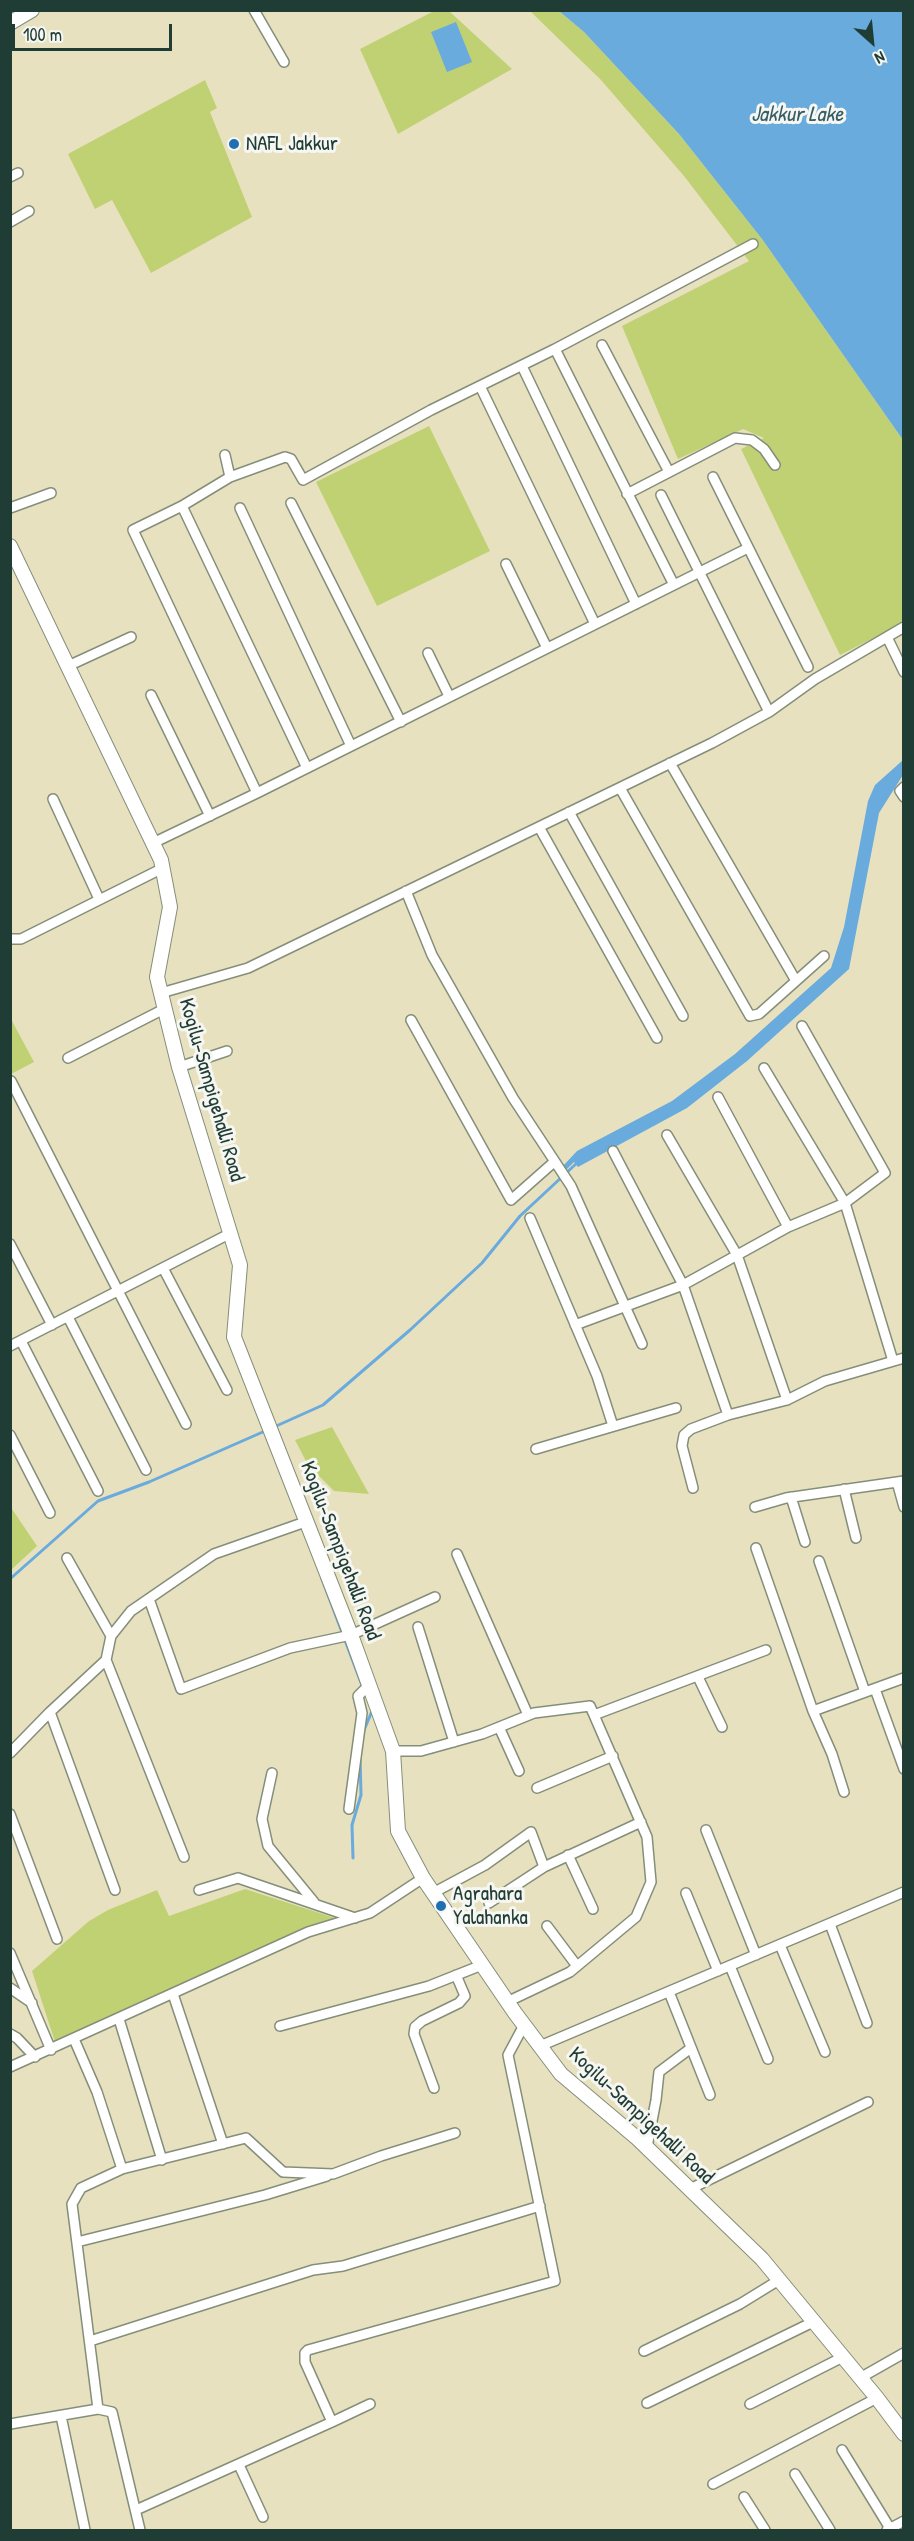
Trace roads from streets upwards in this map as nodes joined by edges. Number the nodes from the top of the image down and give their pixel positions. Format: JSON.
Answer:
{"nodes":[{"id":1,"x":32,"y":10,"type":"edge"},
{"id":2,"x":254,"y":10,"type":"edge"},
{"id":3,"x":10,"y":23,"type":"edge"},
{"id":4,"x":284,"y":62,"type":"dead end"},
{"id":5,"x":29,"y":211,"type":"dead end"},
{"id":6,"x":10,"y":222,"type":"edge"},
{"id":7,"x":753,"y":244,"type":"dead end"},
{"id":8,"x":602,"y":345,"type":"dead end"},
{"id":9,"x":555,"y":349,"type":"junction"},
{"id":10,"x":522,"y":366,"type":"junction"},
{"id":11,"x":480,"y":386,"type":"junction"},
{"id":12,"x":225,"y":454,"type":"dead end"},
{"id":13,"x":775,"y":465,"type":"dead end"},
{"id":14,"x":669,"y":472,"type":"junction"},
{"id":15,"x":230,"y":477,"type":"junction"},
{"id":16,"x":713,"y":477,"type":"dead end"},
{"id":17,"x":51,"y":493,"type":"dead end"},
{"id":18,"x":627,"y":494,"type":"junction"},
{"id":19,"x":661,"y":495,"type":"dead end"},
{"id":20,"x":291,"y":502,"type":"dead end"},
{"id":21,"x":182,"y":506,"type":"junction"},
{"id":22,"x":10,"y":508,"type":"edge"},
{"id":23,"x":240,"y":508,"type":"dead end"},
{"id":24,"x":10,"y":546,"type":"edge"},
{"id":25,"x":748,"y":548,"type":"junction"},
{"id":26,"x":506,"y":564,"type":"dead end"},
{"id":27,"x":699,"y":572,"type":"junction"},
{"id":28,"x":674,"y":585,"type":"junction"},
{"id":29,"x":636,"y":604,"type":"junction"},
{"id":30,"x":595,"y":624,"type":"junction"},
{"id":31,"x":903,"y":627,"type":"edge"},
{"id":32,"x":131,"y":637,"type":"dead end"},
{"id":33,"x":887,"y":638,"type":"junction"},
{"id":34,"x":547,"y":648,"type":"junction"},
{"id":35,"x":428,"y":653,"type":"dead end"},
{"id":36,"x":68,"y":666,"type":"junction"},
{"id":37,"x":808,"y":668,"type":"dead end"},
{"id":38,"x":903,"y":672,"type":"edge"},
{"id":39,"x":151,"y":694,"type":"dead end"},
{"id":40,"x":449,"y":696,"type":"junction"},
{"id":41,"x":769,"y":712,"type":"junction"},
{"id":42,"x":401,"y":722,"type":"junction"},
{"id":43,"x":351,"y":746,"type":"junction"},
{"id":44,"x":670,"y":763,"type":"junction"},
{"id":45,"x":307,"y":768,"type":"junction"},
{"id":46,"x":903,"y":787,"type":"edge"},
{"id":47,"x":620,"y":788,"type":"junction"},
{"id":48,"x":257,"y":793,"type":"junction"},
{"id":49,"x":903,"y":797,"type":"edge"},
{"id":50,"x":53,"y":799,"type":"dead end"},
{"id":51,"x":569,"y":812,"type":"junction"},
{"id":52,"x":210,"y":816,"type":"junction"},
{"id":53,"x":539,"y":827,"type":"junction"},
{"id":54,"x":153,"y":843,"type":"junction"},
{"id":55,"x":163,"y":868,"type":"junction"},
{"id":56,"x":406,"y":891,"type":"junction"},
{"id":57,"x":99,"y":899,"type":"junction"},
{"id":58,"x":10,"y":939,"type":"edge"},
{"id":59,"x":824,"y":956,"type":"dead end"},
{"id":60,"x":796,"y":981,"type":"junction"},
{"id":61,"x":161,"y":993,"type":"junction"},
{"id":62,"x":164,"y":1009,"type":"junction"},
{"id":63,"x":683,"y":1016,"type":"dead end"},
{"id":64,"x":411,"y":1020,"type":"dead end"},
{"id":65,"x":802,"y":1026,"type":"dead end"},
{"id":66,"x":657,"y":1038,"type":"dead end"},
{"id":67,"x":227,"y":1051,"type":"dead end"},
{"id":68,"x":68,"y":1058,"type":"dead end"},
{"id":69,"x":179,"y":1067,"type":"junction"},
{"id":70,"x":764,"y":1068,"type":"dead end"},
{"id":71,"x":11,"y":1081,"type":"edge"},
{"id":72,"x":718,"y":1097,"type":"dead end"},
{"id":73,"x":667,"y":1135,"type":"dead end"},
{"id":74,"x":613,"y":1151,"type":"dead end"},
{"id":75,"x":554,"y":1162,"type":"junction"},
{"id":76,"x":845,"y":1203,"type":"junction"},
{"id":77,"x":530,"y":1218,"type":"dead end"},
{"id":78,"x":788,"y":1227,"type":"junction"},
{"id":79,"x":231,"y":1233,"type":"junction"},
{"id":80,"x":10,"y":1244,"type":"edge"},
{"id":81,"x":737,"y":1256,"type":"junction"},
{"id":82,"x":163,"y":1268,"type":"junction"},
{"id":83,"x":683,"y":1285,"type":"junction"},
{"id":84,"x":118,"y":1291,"type":"junction"},
{"id":85,"x":624,"y":1306,"type":"junction"},
{"id":86,"x":68,"y":1317,"type":"junction"},
{"id":87,"x":52,"y":1325,"type":"junction"},
{"id":88,"x":575,"y":1325,"type":"junction"},
{"id":89,"x":21,"y":1341,"type":"junction"},
{"id":90,"x":642,"y":1344,"type":"dead end"},
{"id":91,"x":10,"y":1346,"type":"edge"},
{"id":92,"x":903,"y":1358,"type":"edge"},
{"id":93,"x":893,"y":1362,"type":"junction"},
{"id":94,"x":227,"y":1390,"type":"dead end"},
{"id":95,"x":787,"y":1400,"type":"junction"},
{"id":96,"x":676,"y":1408,"type":"dead end"},
{"id":97,"x":728,"y":1415,"type":"junction"},
{"id":98,"x":186,"y":1424,"type":"dead end"},
{"id":99,"x":613,"y":1426,"type":"junction"},
{"id":100,"x":10,"y":1436,"type":"edge"},
{"id":101,"x":536,"y":1449,"type":"dead end"},
{"id":102,"x":146,"y":1470,"type":"dead end"},
{"id":103,"x":900,"y":1481,"type":"edge"},
{"id":104,"x":693,"y":1488,"type":"dead end"},
{"id":105,"x":844,"y":1489,"type":"junction"},
{"id":106,"x":98,"y":1491,"type":"dead end"},
{"id":107,"x":791,"y":1497,"type":"junction"},
{"id":108,"x":755,"y":1507,"type":"dead end"},
{"id":109,"x":903,"y":1507,"type":"edge"},
{"id":110,"x":50,"y":1513,"type":"dead end"},
{"id":111,"x":308,"y":1521,"type":"junction"},
{"id":112,"x":856,"y":1538,"type":"dead end"},
{"id":113,"x":805,"y":1542,"type":"dead end"},
{"id":114,"x":756,"y":1548,"type":"dead end"},
{"id":115,"x":457,"y":1554,"type":"dead end"},
{"id":116,"x":67,"y":1558,"type":"dead end"},
{"id":117,"x":819,"y":1561,"type":"dead end"},
{"id":118,"x":435,"y":1597,"type":"dead end"},
{"id":119,"x":149,"y":1599,"type":"junction"},
{"id":120,"x":418,"y":1627,"type":"dead end"},
{"id":121,"x":351,"y":1635,"type":"junction"},
{"id":122,"x":111,"y":1636,"type":"junction"},
{"id":123,"x":766,"y":1650,"type":"dead end"},
{"id":124,"x":106,"y":1660,"type":"junction"},
{"id":125,"x":698,"y":1677,"type":"junction"},
{"id":126,"x":903,"y":1678,"type":"edge"},
{"id":127,"x":369,"y":1685,"type":"junction"},
{"id":128,"x":875,"y":1689,"type":"junction"},
{"id":129,"x":865,"y":1692,"type":"junction"},
{"id":130,"x":50,"y":1712,"type":"junction"},
{"id":131,"x":813,"y":1712,"type":"junction"},
{"id":132,"x":528,"y":1715,"type":"junction"},
{"id":133,"x":594,"y":1715,"type":"junction"},
{"id":134,"x":499,"y":1727,"type":"junction"},
{"id":135,"x":722,"y":1727,"type":"dead end"},
{"id":136,"x":454,"y":1742,"type":"junction"},
{"id":137,"x":393,"y":1751,"type":"junction"},
{"id":138,"x":10,"y":1753,"type":"edge"},
{"id":139,"x":613,"y":1756,"type":"junction"},
{"id":140,"x":903,"y":1769,"type":"edge"},
{"id":141,"x":519,"y":1771,"type":"dead end"},
{"id":142,"x":272,"y":1773,"type":"dead end"},
{"id":143,"x":537,"y":1788,"type":"dead end"},
{"id":144,"x":844,"y":1792,"type":"dead end"},
{"id":145,"x":349,"y":1809,"type":"dead end"},
{"id":146,"x":10,"y":1815,"type":"edge"},
{"id":147,"x":641,"y":1822,"type":"junction"},
{"id":148,"x":706,"y":1830,"type":"dead end"},
{"id":149,"x":568,"y":1855,"type":"junction"},
{"id":150,"x":184,"y":1857,"type":"dead end"},
{"id":151,"x":544,"y":1867,"type":"junction"},
{"id":152,"x":423,"y":1878,"type":"junction"},
{"id":153,"x":115,"y":1890,"type":"dead end"},
{"id":154,"x":199,"y":1890,"type":"dead end"},
{"id":155,"x":903,"y":1892,"type":"edge"},
{"id":156,"x":433,"y":1893,"type":"junction"},
{"id":157,"x":686,"y":1893,"type":"dead end"},
{"id":158,"x":489,"y":1903,"type":"dead end"},
{"id":159,"x":316,"y":1904,"type":"junction"},
{"id":160,"x":593,"y":1909,"type":"dead end"},
{"id":161,"x":355,"y":1918,"type":"junction"},
{"id":162,"x":830,"y":1924,"type":"junction"},
{"id":163,"x":547,"y":1926,"type":"dead end"},
{"id":164,"x":57,"y":1939,"type":"dead end"},
{"id":165,"x":780,"y":1945,"type":"junction"},
{"id":166,"x":10,"y":1953,"type":"edge"},
{"id":167,"x":756,"y":1955,"type":"junction"},
{"id":168,"x":482,"y":1965,"type":"junction"},
{"id":169,"x":577,"y":1966,"type":"junction"},
{"id":170,"x":730,"y":1966,"type":"junction"},
{"id":171,"x":718,"y":1971,"type":"junction"},
{"id":172,"x":456,"y":1976,"type":"junction"},
{"id":173,"x":10,"y":1988,"type":"edge"},
{"id":174,"x":669,"y":1992,"type":"junction"},
{"id":175,"x":173,"y":1994,"type":"junction"},
{"id":176,"x":32,"y":2002,"type":"junction"},
{"id":177,"x":507,"y":2002,"type":"junction"},
{"id":178,"x":119,"y":2019,"type":"junction"},
{"id":179,"x":867,"y":2023,"type":"dead end"},
{"id":180,"x":524,"y":2025,"type":"junction"},
{"id":181,"x":280,"y":2026,"type":"dead end"},
{"id":182,"x":10,"y":2034,"type":"edge"},
{"id":183,"x":74,"y":2039,"type":"junction"},
{"id":184,"x":540,"y":2046,"type":"junction"},
{"id":185,"x":692,"y":2048,"type":"junction"},
{"id":186,"x":51,"y":2050,"type":"junction"},
{"id":187,"x":825,"y":2052,"type":"dead end"},
{"id":188,"x":35,"y":2057,"type":"junction"},
{"id":189,"x":768,"y":2059,"type":"dead end"},
{"id":190,"x":10,"y":2067,"type":"edge"},
{"id":191,"x":434,"y":2088,"type":"dead end"},
{"id":192,"x":710,"y":2095,"type":"dead end"},
{"id":193,"x":868,"y":2102,"type":"dead end"},
{"id":194,"x":455,"y":2133,"type":"dead end"},
{"id":195,"x":223,"y":2144,"type":"junction"},
{"id":196,"x":647,"y":2147,"type":"junction"},
{"id":197,"x":162,"y":2160,"type":"junction"},
{"id":198,"x":122,"y":2169,"type":"junction"},
{"id":199,"x":333,"y":2174,"type":"junction"},
{"id":200,"x":690,"y":2188,"type":"junction"},
{"id":201,"x":540,"y":2206,"type":"junction"},
{"id":202,"x":77,"y":2242,"type":"junction"},
{"id":203,"x":779,"y":2280,"type":"junction"},
{"id":204,"x":813,"y":2322,"type":"junction"},
{"id":205,"x":90,"y":2341,"type":"junction"},
{"id":206,"x":644,"y":2351,"type":"dead end"},
{"id":207,"x":903,"y":2353,"type":"edge"},
{"id":208,"x":843,"y":2357,"type":"junction"},
{"id":209,"x":860,"y":2378,"type":"junction"},
{"id":210,"x":877,"y":2398,"type":"junction"},
{"id":211,"x":646,"y":2403,"type":"dead end"},
{"id":212,"x":370,"y":2404,"type":"dead end"},
{"id":213,"x":750,"y":2404,"type":"dead end"},
{"id":214,"x":98,"y":2409,"type":"junction"},
{"id":215,"x":10,"y":2413,"type":"edge"},
{"id":216,"x":60,"y":2416,"type":"junction"},
{"id":217,"x":332,"y":2422,"type":"junction"},
{"id":218,"x":12,"y":2424,"type":"edge"},
{"id":219,"x":903,"y":2434,"type":"edge"},
{"id":220,"x":842,"y":2450,"type":"dead end"},
{"id":221,"x":239,"y":2465,"type":"junction"},
{"id":222,"x":795,"y":2474,"type":"dead end"},
{"id":223,"x":713,"y":2484,"type":"dead end"},
{"id":224,"x":744,"y":2497,"type":"dead end"},
{"id":225,"x":136,"y":2510,"type":"junction"},
{"id":226,"x":262,"y":2517,"type":"dead end"},
{"id":227,"x":903,"y":2522,"type":"edge"},
{"id":228,"x":86,"y":2530,"type":"edge"},
{"id":229,"x":140,"y":2530,"type":"edge"},
{"id":230,"x":765,"y":2530,"type":"edge"},
{"id":231,"x":830,"y":2530,"type":"edge"},
{"id":232,"x":889,"y":2530,"type":"edge"}],
"edges":[{"from":1,"to":3,"type":"street"},
{"from":2,"to":4,"type":"street"},
{"from":5,"to":6,"type":"street"},
{"from":7,"to":9,"type":"street"},
{"from":8,"to":14,"type":"street"},
{"from":9,"to":10,"type":"street"},
{"from":9,"to":18,"type":"street"},
{"from":10,"to":11,"type":"street"},
{"from":10,"to":29,"type":"street"},
{"from":11,"to":15,"type":"street"},
{"from":11,"to":30,"type":"street"},
{"from":12,"to":15,"type":"street"},
{"from":13,"to":14,"type":"street"},
{"from":14,"to":18,"type":"street"},
{"from":15,"to":21,"type":"street"},
{"from":16,"to":25,"type":"street"},
{"from":17,"to":22,"type":"street"},
{"from":18,"to":28,"type":"street"},
{"from":19,"to":27,"type":"street"},
{"from":20,"to":42,"type":"street"},
{"from":21,"to":45,"type":"street"},
{"from":21,"to":48,"type":"street"},
{"from":23,"to":43,"type":"street"},
{"from":24,"to":36,"type":"street","name":"Kogilu-Sampigehalli Road"},
{"from":25,"to":27,"type":"street"},
{"from":25,"to":37,"type":"street"},
{"from":26,"to":34,"type":"street"},
{"from":27,"to":28,"type":"street"},
{"from":27,"to":41,"type":"street"},
{"from":28,"to":29,"type":"street"},
{"from":29,"to":30,"type":"street"},
{"from":30,"to":34,"type":"street"},
{"from":31,"to":33,"type":"street"},
{"from":32,"to":36,"type":"street"},
{"from":33,"to":38,"type":"street"},
{"from":33,"to":41,"type":"street"},
{"from":34,"to":40,"type":"street"},
{"from":35,"to":40,"type":"street"},
{"from":36,"to":54,"type":"street","name":"Kogilu-Sampigehalli Road"},
{"from":39,"to":52,"type":"street"},
{"from":40,"to":42,"type":"street"},
{"from":41,"to":44,"type":"street"},
{"from":42,"to":43,"type":"street"},
{"from":43,"to":45,"type":"street"},
{"from":44,"to":47,"type":"street"},
{"from":44,"to":60,"type":"street"},
{"from":45,"to":48,"type":"street"},
{"from":46,"to":49,"type":"street"},
{"from":47,"to":51,"type":"street"},
{"from":47,"to":60,"type":"street"},
{"from":48,"to":52,"type":"street"},
{"from":50,"to":57,"type":"street"},
{"from":51,"to":53,"type":"street"},
{"from":51,"to":63,"type":"street"},
{"from":52,"to":54,"type":"street"},
{"from":53,"to":56,"type":"street"},
{"from":53,"to":66,"type":"street"},
{"from":54,"to":55,"type":"street","name":"Kogilu-Sampigehalli Road"},
{"from":55,"to":57,"type":"street"},
{"from":55,"to":61,"type":"street","name":"Kogilu-Sampigehalli Road"},
{"from":56,"to":61,"type":"street"},
{"from":56,"to":75,"type":"street"},
{"from":57,"to":58,"type":"street"},
{"from":59,"to":60,"type":"street"},
{"from":61,"to":62,"type":"street","name":"Kogilu-Sampigehalli Road"},
{"from":62,"to":68,"type":"street"},
{"from":62,"to":69,"type":"street","name":"Kogilu-Sampigehalli Road"},
{"from":64,"to":75,"type":"street"},
{"from":65,"to":76,"type":"street"},
{"from":67,"to":69,"type":"street"},
{"from":69,"to":79,"type":"street","name":"Kogilu-Sampigehalli Road"},
{"from":70,"to":76,"type":"street"},
{"from":71,"to":84,"type":"street"},
{"from":72,"to":78,"type":"street"},
{"from":73,"to":81,"type":"street"},
{"from":74,"to":83,"type":"street"},
{"from":75,"to":85,"type":"street"},
{"from":76,"to":78,"type":"street"},
{"from":76,"to":93,"type":"street"},
{"from":77,"to":88,"type":"street"},
{"from":78,"to":81,"type":"street"},
{"from":79,"to":82,"type":"street"},
{"from":79,"to":111,"type":"street","name":"Kogilu-Sampigehalli Road"},
{"from":80,"to":87,"type":"street"},
{"from":81,"to":83,"type":"street"},
{"from":81,"to":95,"type":"street"},
{"from":82,"to":84,"type":"street"},
{"from":82,"to":94,"type":"street"},
{"from":83,"to":85,"type":"street"},
{"from":83,"to":97,"type":"street"},
{"from":84,"to":86,"type":"street"},
{"from":84,"to":98,"type":"street"},
{"from":85,"to":88,"type":"street"},
{"from":85,"to":90,"type":"street"},
{"from":86,"to":87,"type":"street"},
{"from":86,"to":102,"type":"street"},
{"from":87,"to":89,"type":"street"},
{"from":88,"to":99,"type":"street"},
{"from":89,"to":91,"type":"street"},
{"from":89,"to":106,"type":"street"},
{"from":92,"to":93,"type":"street"},
{"from":93,"to":95,"type":"street"},
{"from":95,"to":97,"type":"street"},
{"from":96,"to":99,"type":"street"},
{"from":97,"to":104,"type":"street"},
{"from":99,"to":101,"type":"street"},
{"from":100,"to":110,"type":"street"},
{"from":103,"to":105,"type":"street"},
{"from":103,"to":109,"type":"street"},
{"from":105,"to":107,"type":"street"},
{"from":105,"to":112,"type":"street"},
{"from":107,"to":108,"type":"street"},
{"from":107,"to":113,"type":"street"},
{"from":111,"to":119,"type":"street"},
{"from":111,"to":121,"type":"street","name":"Kogilu-Sampigehalli Road"},
{"from":114,"to":131,"type":"street"},
{"from":115,"to":132,"type":"street"},
{"from":116,"to":122,"type":"street"},
{"from":117,"to":129,"type":"street"},
{"from":118,"to":121,"type":"street"},
{"from":119,"to":121,"type":"street"},
{"from":119,"to":122,"type":"street"},
{"from":120,"to":136,"type":"street"},
{"from":121,"to":127,"type":"street","name":"Kogilu-Sampigehalli Road"},
{"from":122,"to":124,"type":"street"},
{"from":123,"to":125,"type":"street"},
{"from":124,"to":130,"type":"street"},
{"from":124,"to":150,"type":"street"},
{"from":125,"to":133,"type":"street"},
{"from":125,"to":135,"type":"street"},
{"from":126,"to":128,"type":"street"},
{"from":127,"to":137,"type":"street","name":"Kogilu-Sampigehalli Road"},
{"from":127,"to":145,"type":"street"},
{"from":128,"to":129,"type":"street"},
{"from":128,"to":140,"type":"street"},
{"from":129,"to":131,"type":"street"},
{"from":130,"to":138,"type":"street"},
{"from":130,"to":153,"type":"street"},
{"from":131,"to":144,"type":"street"},
{"from":132,"to":133,"type":"street"},
{"from":132,"to":134,"type":"street"},
{"from":133,"to":139,"type":"street"},
{"from":134,"to":136,"type":"street"},
{"from":134,"to":141,"type":"street"},
{"from":136,"to":137,"type":"street"},
{"from":137,"to":152,"type":"street","name":"Kogilu-Sampigehalli Road"},
{"from":139,"to":143,"type":"street"},
{"from":139,"to":147,"type":"street"},
{"from":142,"to":159,"type":"street"},
{"from":146,"to":164,"type":"street"},
{"from":147,"to":149,"type":"street"},
{"from":147,"to":169,"type":"street"},
{"from":148,"to":167,"type":"street"},
{"from":149,"to":151,"type":"street"},
{"from":149,"to":160,"type":"street"},
{"from":151,"to":156,"type":"street"},
{"from":151,"to":158,"type":"street"},
{"from":152,"to":156,"type":"street","name":"Kogilu-Sampigehalli Road"},
{"from":152,"to":161,"type":"street"},
{"from":154,"to":159,"type":"street"},
{"from":155,"to":162,"type":"street"},
{"from":156,"to":168,"type":"street","name":"Kogilu-Sampigehalli Road"},
{"from":157,"to":171,"type":"street"},
{"from":159,"to":161,"type":"street"},
{"from":161,"to":175,"type":"street"},
{"from":162,"to":165,"type":"street"},
{"from":162,"to":179,"type":"street"},
{"from":163,"to":169,"type":"street"},
{"from":165,"to":167,"type":"street"},
{"from":165,"to":187,"type":"street"},
{"from":166,"to":176,"type":"street"},
{"from":167,"to":170,"type":"street"},
{"from":168,"to":172,"type":"street"},
{"from":168,"to":177,"type":"street","name":"Kogilu-Sampigehalli Road"},
{"from":169,"to":177,"type":"street"},
{"from":170,"to":171,"type":"street"},
{"from":170,"to":189,"type":"street"},
{"from":171,"to":174,"type":"street"},
{"from":172,"to":181,"type":"street"},
{"from":172,"to":191,"type":"street"},
{"from":173,"to":176,"type":"street"},
{"from":174,"to":184,"type":"street"},
{"from":174,"to":185,"type":"street"},
{"from":175,"to":178,"type":"street"},
{"from":175,"to":195,"type":"street"},
{"from":176,"to":186,"type":"street"},
{"from":177,"to":180,"type":"street","name":"Kogilu-Sampigehalli Road"},
{"from":178,"to":183,"type":"street"},
{"from":178,"to":197,"type":"street"},
{"from":180,"to":184,"type":"street","name":"Kogilu-Sampigehalli Road"},
{"from":180,"to":201,"type":"street"},
{"from":182,"to":188,"type":"street"},
{"from":183,"to":186,"type":"street"},
{"from":183,"to":198,"type":"street"},
{"from":184,"to":196,"type":"street","name":"Kogilu-Sampigehalli Road"},
{"from":185,"to":192,"type":"street"},
{"from":185,"to":196,"type":"street"},
{"from":186,"to":188,"type":"street"},
{"from":188,"to":190,"type":"street"},
{"from":193,"to":200,"type":"street"},
{"from":194,"to":199,"type":"street"},
{"from":195,"to":197,"type":"street"},
{"from":195,"to":199,"type":"street"},
{"from":196,"to":200,"type":"street","name":"Kogilu-Sampigehalli Road"},
{"from":197,"to":198,"type":"street"},
{"from":198,"to":202,"type":"street"},
{"from":199,"to":202,"type":"street"},
{"from":200,"to":203,"type":"street","name":"Kogilu-Sampigehalli Road"},
{"from":201,"to":205,"type":"street"},
{"from":201,"to":217,"type":"street"},
{"from":202,"to":205,"type":"street"},
{"from":203,"to":204,"type":"street","name":"Kogilu-Sampigehalli Road"},
{"from":203,"to":206,"type":"street"},
{"from":204,"to":208,"type":"street","name":"Kogilu-Sampigehalli Road"},
{"from":204,"to":211,"type":"street"},
{"from":205,"to":214,"type":"street"},
{"from":207,"to":209,"type":"street"},
{"from":208,"to":209,"type":"street","name":"Kogilu-Sampigehalli Road"},
{"from":208,"to":213,"type":"street"},
{"from":209,"to":210,"type":"street","name":"Kogilu-Sampigehalli Road"},
{"from":210,"to":219,"type":"street","name":"Kogilu-Sampigehalli Road"},
{"from":210,"to":223,"type":"street"},
{"from":212,"to":217,"type":"street"},
{"from":214,"to":216,"type":"street"},
{"from":214,"to":225,"type":"street"},
{"from":215,"to":218,"type":"street"},
{"from":216,"to":218,"type":"street"},
{"from":216,"to":228,"type":"street"},
{"from":217,"to":221,"type":"street"},
{"from":220,"to":232,"type":"street"},
{"from":221,"to":225,"type":"street"},
{"from":221,"to":226,"type":"street"},
{"from":222,"to":231,"type":"street"},
{"from":224,"to":230,"type":"street"},
{"from":225,"to":229,"type":"street"},
{"from":227,"to":232,"type":"street"}]}
